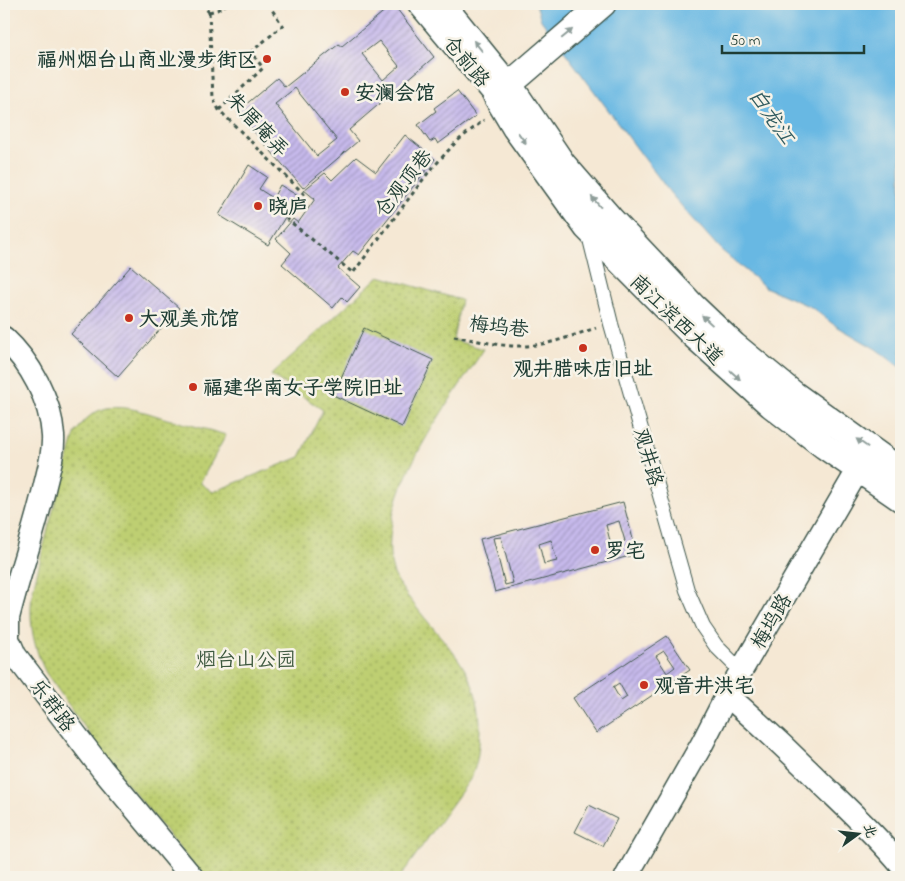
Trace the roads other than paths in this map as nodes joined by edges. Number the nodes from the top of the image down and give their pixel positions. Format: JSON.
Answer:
{"nodes":[{"id":1,"x":419,"y":4,"type":"edge"},
{"id":2,"x":444,"y":4,"type":"edge"},
{"id":3,"x":603,"y":4,"type":"edge"},
{"id":4,"x":502,"y":90,"type":"junction"},
{"id":5,"x":587,"y":228,"type":"junction"},
{"id":6,"x":4,"y":338,"type":"edge"},
{"id":7,"x":858,"y":470,"type":"junction"},
{"id":8,"x":901,"y":471,"type":"edge"},
{"id":9,"x":901,"y":499,"type":"edge"},
{"id":10,"x":741,"y":671,"type":"junction"},
{"id":11,"x":728,"y":695,"type":"junction"},
{"id":12,"x":901,"y":865,"type":"edge"},
{"id":13,"x":192,"y":877,"type":"edge"},
{"id":14,"x":626,"y":877,"type":"edge"}],
"edges":[{"from":1,"to":4,"type":"street","name":"仓前路"},
{"from":4,"to":2,"type":"street","name":"仓前路","one_way":true},
{"from":4,"to":3,"type":"main road","one_way":true},
{"from":4,"to":5,"type":"main road","name":"南江滨西大道","one_way":true},
{"from":8,"to":4,"type":"main road","name":"南江滨西大道","one_way":true},
{"from":5,"to":7,"type":"main road","name":"南江滨西大道","one_way":true},
{"from":5,"to":10,"type":"street","name":"观井路"},
{"from":6,"to":13,"type":"street","name":"乐群路"},
{"from":7,"to":9,"type":"main road","name":"南江滨西大道"},
{"from":7,"to":10,"type":"street","name":"梅坞路"},
{"from":10,"to":11,"type":"street","name":"梅坞路"},
{"from":11,"to":12,"type":"street"},
{"from":11,"to":14,"type":"street","name":"梅坞路"}]}
